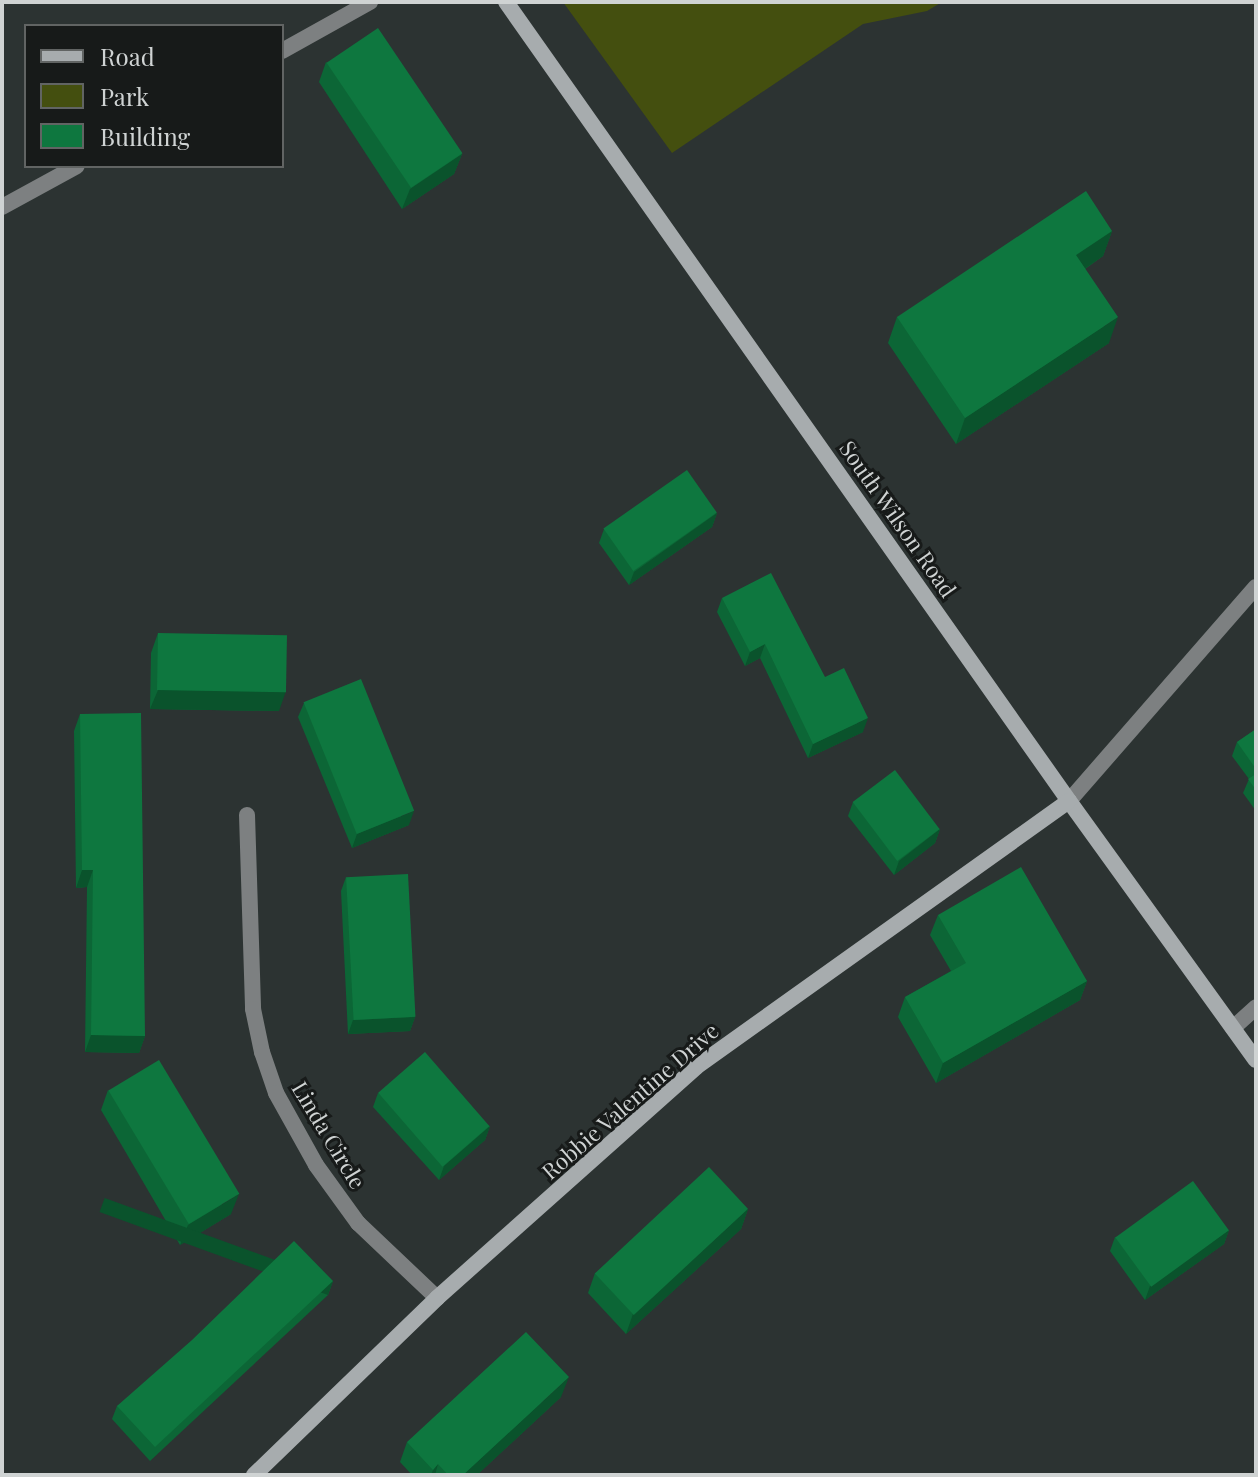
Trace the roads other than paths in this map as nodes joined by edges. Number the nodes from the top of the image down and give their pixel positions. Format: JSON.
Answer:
{"nodes":[{"id":1,"x":370,"y":2,"type":"edge"},
{"id":2,"x":506,"y":2,"type":"edge"},
{"id":3,"x":284,"y":50,"type":"edge"},
{"id":4,"x":73,"y":168,"type":"edge"},
{"id":5,"x":2,"y":207,"type":"edge"},
{"id":6,"x":1256,"y":587,"type":"edge"},
{"id":7,"x":1069,"y":801,"type":"junction"},
{"id":8,"x":247,"y":815,"type":"dead end"},
{"id":9,"x":1256,"y":1007,"type":"edge"},
{"id":10,"x":1233,"y":1028,"type":"junction"},
{"id":11,"x":1256,"y":1060,"type":"edge"},
{"id":12,"x":437,"y":1298,"type":"junction"},
{"id":13,"x":254,"y":1475,"type":"edge"}],
"edges":[{"from":1,"to":3,"type":"street"},
{"from":2,"to":7,"type":"main road","name":"South Wilson Road"},
{"from":4,"to":5,"type":"street"},
{"from":6,"to":7,"type":"street"},
{"from":7,"to":10,"type":"main road","name":"South Wilson Road"},
{"from":7,"to":12,"type":"main road","name":"Robbie Valentine Drive"},
{"from":8,"to":12,"type":"street","name":"Linda Circle"},
{"from":9,"to":10,"type":"street"},
{"from":10,"to":11,"type":"main road","name":"South Wilson Road"},
{"from":12,"to":13,"type":"main road","name":"Robbie Valentine Drive"}]}
